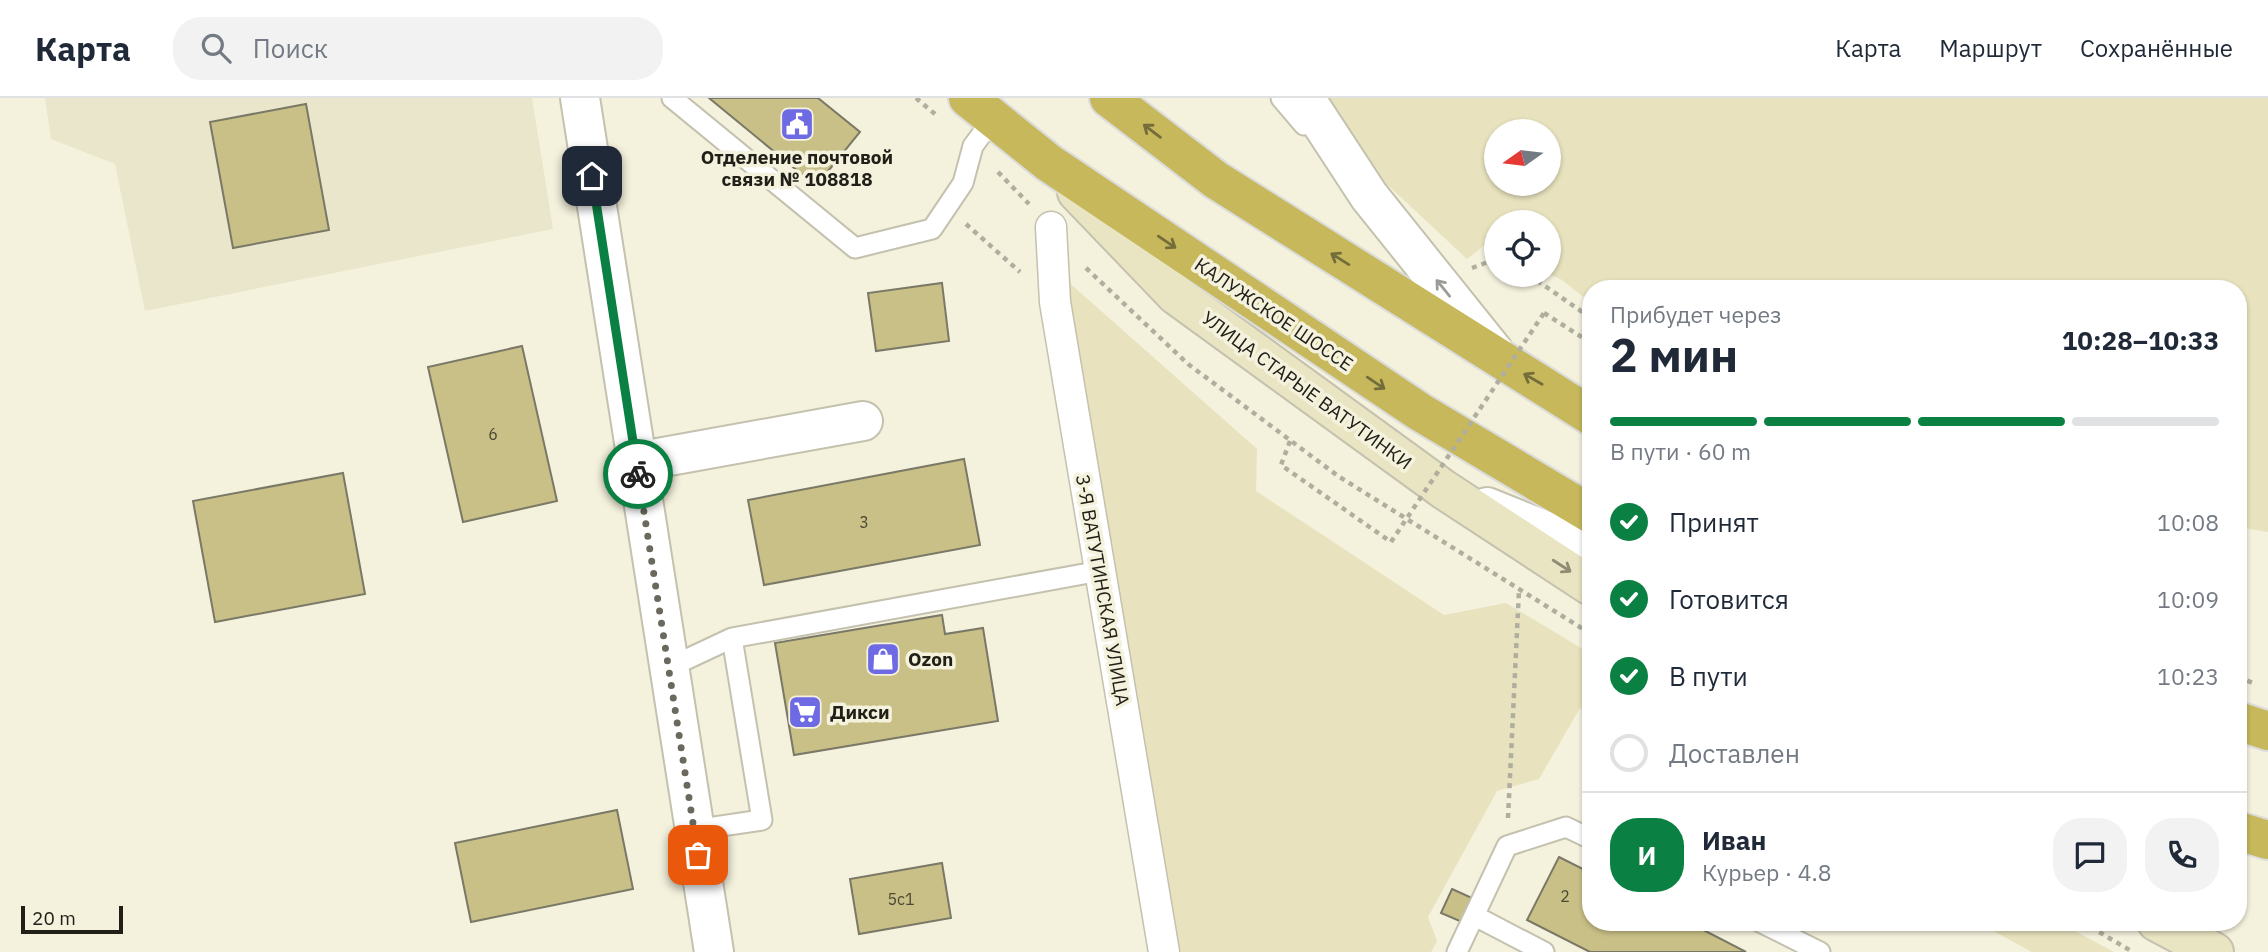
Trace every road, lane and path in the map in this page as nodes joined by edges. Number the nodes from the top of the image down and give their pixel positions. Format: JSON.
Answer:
{"nodes":[{"id":1,"x":580,"y":98,"type":"edge"},
{"id":2,"x":672,"y":98,"type":"edge"},
{"id":3,"x":1109,"y":98,"type":"edge"},
{"id":4,"x":1281,"y":98,"type":"edge"},
{"id":5,"x":1306,"y":98,"type":"edge"},
{"id":6,"x":978,"y":121,"type":"edge"},
{"id":7,"x":1049,"y":163,"type":"junction"},
{"id":8,"x":1369,"y":195,"type":"junction"},
{"id":9,"x":947,"y":206,"type":"junction"},
{"id":10,"x":1051,"y":227,"type":"junction"},
{"id":11,"x":1546,"y":287,"type":"edge"},
{"id":12,"x":1055,"y":302,"type":"junction"},
{"id":13,"x":1582,"y":312,"type":"edge"},
{"id":14,"x":1582,"y":337,"type":"edge"},
{"id":15,"x":1500,"y":360,"type":"junction"},
{"id":16,"x":1582,"y":410,"type":"edge"},
{"id":17,"x":863,"y":421,"type":"dead end"},
{"id":18,"x":1290,"y":440,"type":"junction"},
{"id":19,"x":636,"y":462,"type":"junction"},
{"id":20,"x":1443,"y":489,"type":"junction"},
{"id":21,"x":1582,"y":509,"type":"edge"},
{"id":22,"x":1582,"y":545,"type":"edge"},
{"id":23,"x":1100,"y":571,"type":"junction"},
{"id":24,"x":1582,"y":580,"type":"edge"},
{"id":25,"x":1519,"y":589,"type":"junction"},
{"id":26,"x":1582,"y":628,"type":"edge"},
{"id":27,"x":732,"y":638,"type":"junction"},
{"id":28,"x":668,"y":668,"type":"junction"},
{"id":29,"x":2247,"y":681,"type":"edge"},
{"id":30,"x":2253,"y":683,"type":"dead end"},
{"id":31,"x":2247,"y":724,"type":"edge"},
{"id":32,"x":2268,"y":731,"type":"edge"},
{"id":33,"x":694,"y":830,"type":"junction"},
{"id":34,"x":2247,"y":834,"type":"edge"},
{"id":35,"x":1582,"y":835,"type":"edge"},
{"id":36,"x":2268,"y":840,"type":"edge"},
{"id":37,"x":1507,"y":846,"type":"junction"},
{"id":38,"x":1475,"y":916,"type":"junction"},
{"id":39,"x":1778,"y":931,"type":"edge"},
{"id":40,"x":2098,"y":931,"type":"edge"},
{"id":41,"x":2174,"y":931,"type":"edge"},
{"id":42,"x":714,"y":952,"type":"edge"},
{"id":43,"x":1164,"y":952,"type":"edge"},
{"id":44,"x":1457,"y":952,"type":"edge"},
{"id":45,"x":1544,"y":952,"type":"edge"},
{"id":46,"x":1820,"y":952,"type":"edge"},
{"id":47,"x":2134,"y":952,"type":"edge"},
{"id":48,"x":2214,"y":952,"type":"edge"}],
"edges":[{"from":1,"to":19,"type":"street"},
{"from":2,"to":9,"type":"lane"},
{"from":15,"to":3,"type":"highway","one_way":true},
{"from":4,"to":8,"type":"lane"},
{"from":5,"to":8,"type":"street"},
{"from":6,"to":7,"type":"highway","name":"КАЛУЖСКОЕ ШОССЕ"},
{"from":6,"to":9,"type":"lane"},
{"from":6,"to":10,"type":"path"},
{"from":7,"to":20,"type":"main road","name":"УЛИЦА СТАРЫЕ ВАТУТИНКИ"},
{"from":7,"to":21,"type":"highway","name":"КАЛУЖСКОЕ ШОССЕ","one_way":true},
{"from":15,"to":8,"type":"street","one_way":true},
{"from":9,"to":12,"type":"path"},
{"from":10,"to":12,"type":"street","name":"3-Я ВАТУТИНСКАЯ УЛИЦА"},
{"from":10,"to":18,"type":"path"},
{"from":11,"to":13,"type":"path"},
{"from":12,"to":23,"type":"street","name":"3-Я ВАТУТИНСКАЯ УЛИЦА"},
{"from":14,"to":18,"type":"path","bridge":true},
{"from":16,"to":15,"type":"highway","one_way":true},
{"from":17,"to":19,"type":"street"},
{"from":18,"to":25,"type":"path"},
{"from":19,"to":28,"type":"street"},
{"from":20,"to":22,"type":"street"},
{"from":20,"to":24,"type":"main road","name":"УЛИЦА СТАРЫЕ ВАТУТИНКИ","one_way":true},
{"from":23,"to":27,"type":"lane"},
{"from":23,"to":43,"type":"street","name":"3-Я ВАТУТИНСКАЯ УЛИЦА"},
{"from":25,"to":26,"type":"path"},
{"from":25,"to":37,"type":"path"},
{"from":27,"to":28,"type":"lane"},
{"from":27,"to":33,"type":"lane"},
{"from":28,"to":33,"type":"street"},
{"from":29,"to":30,"type":"path"},
{"from":31,"to":32,"type":"highway"},
{"from":33,"to":42,"type":"street"},
{"from":34,"to":36,"type":"highway"},
{"from":35,"to":37,"type":"lane"},
{"from":37,"to":38,"type":"lane"},
{"from":38,"to":44,"type":"lane"},
{"from":38,"to":45,"type":"lane"},
{"from":39,"to":46,"type":"lane"},
{"from":40,"to":47,"type":"path"},
{"from":41,"to":48,"type":"main road"}]}
